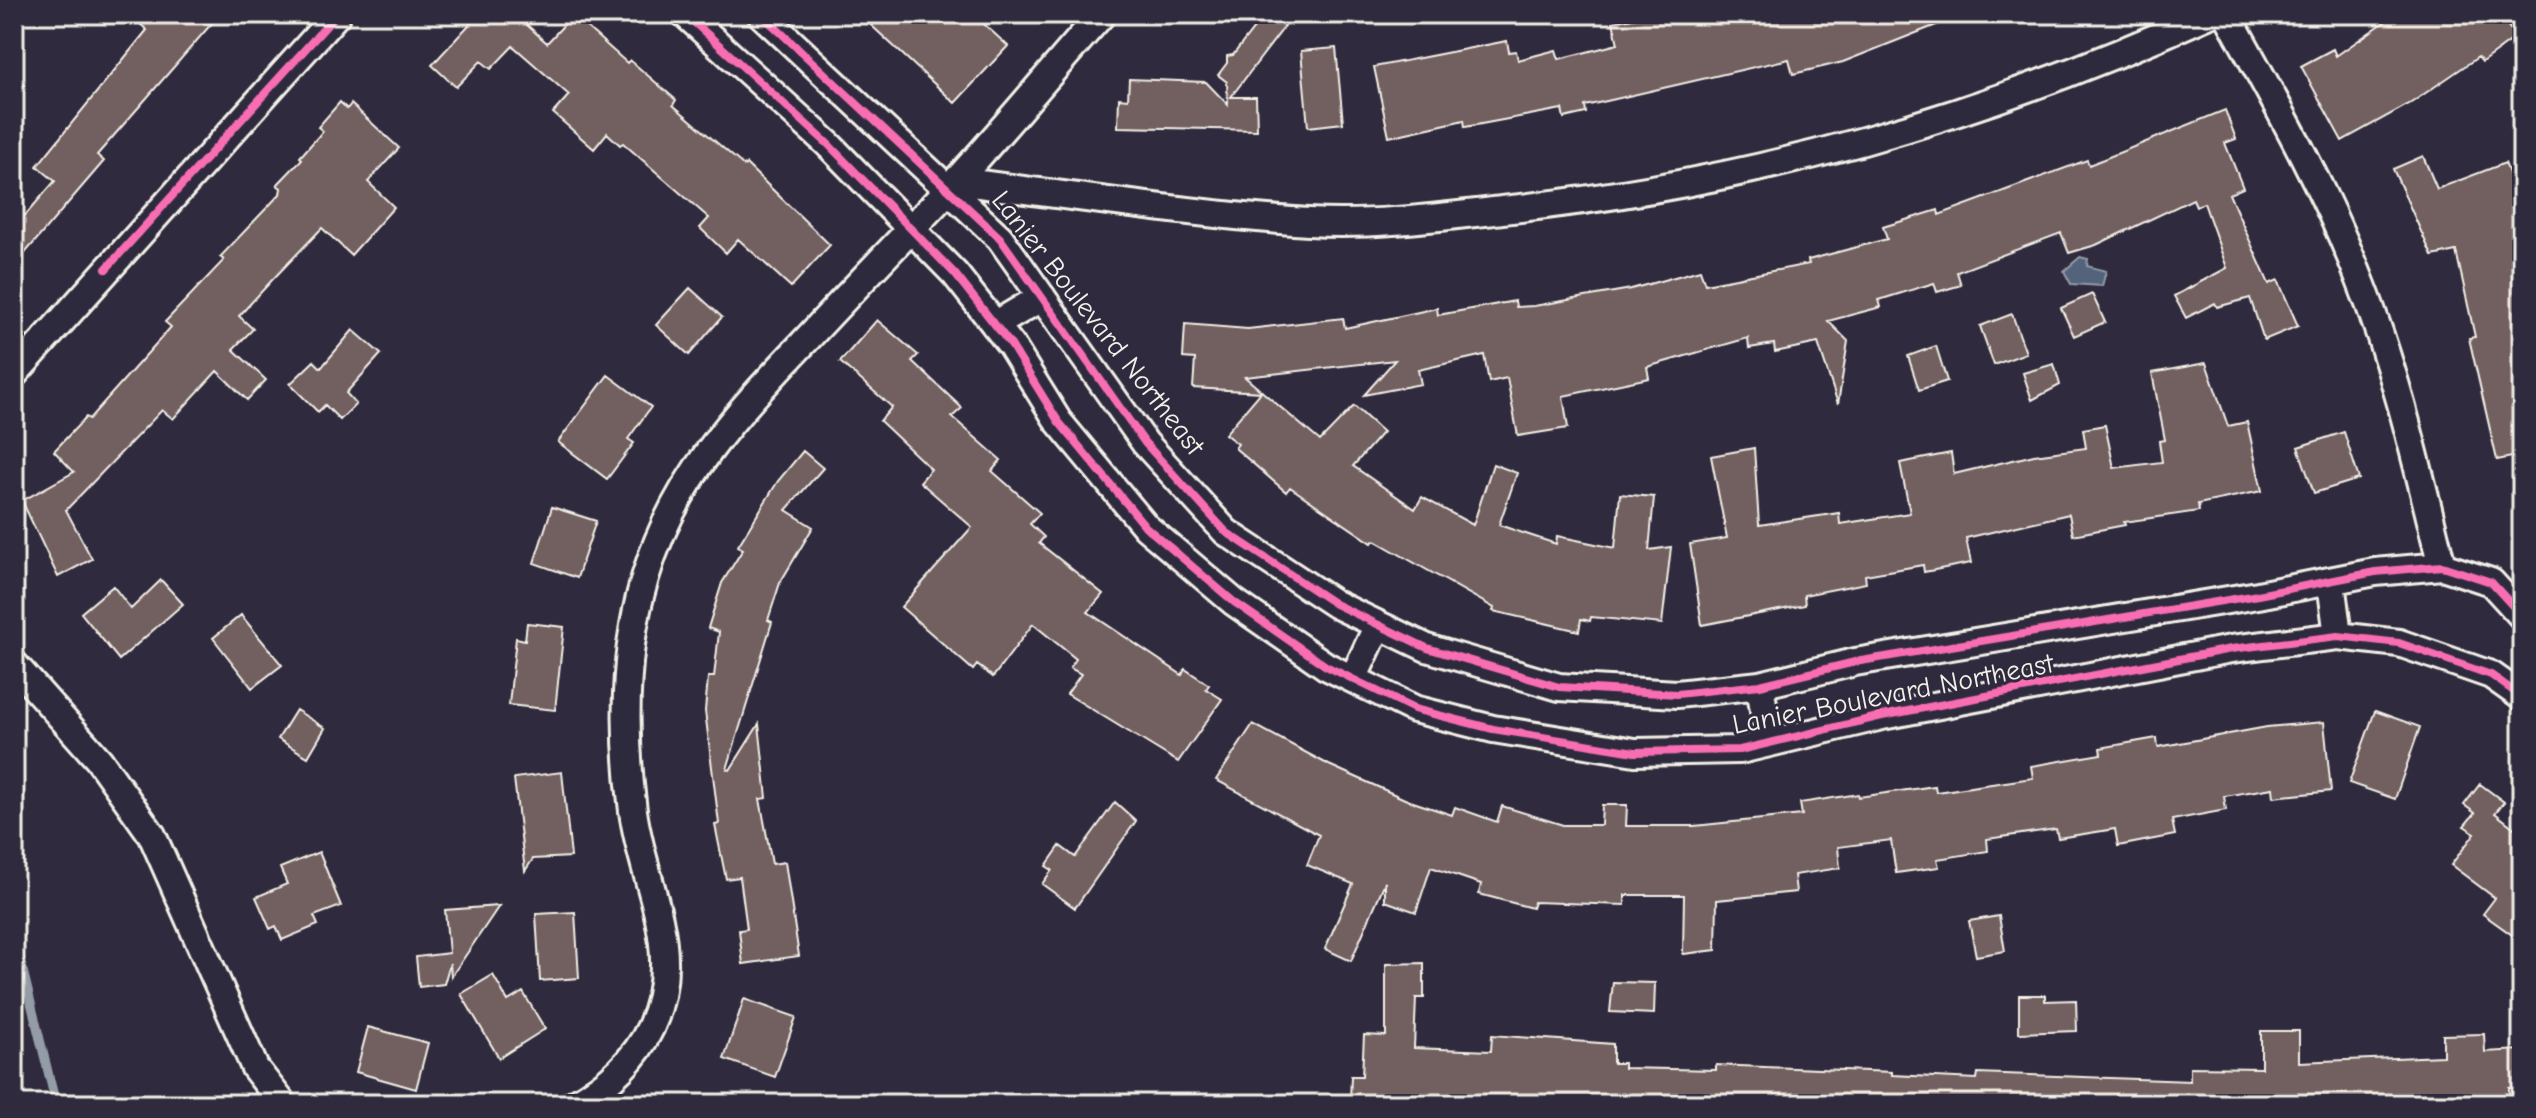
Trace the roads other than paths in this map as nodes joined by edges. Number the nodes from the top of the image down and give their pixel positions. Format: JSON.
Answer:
{"nodes":[{"id":1,"x":337,"y":14,"type":"edge"},
{"id":2,"x":685,"y":14,"type":"edge"},
{"id":3,"x":761,"y":14,"type":"edge"},
{"id":4,"x":1102,"y":14,"type":"edge"},
{"id":5,"x":2210,"y":14,"type":"edge"},
{"id":6,"x":2227,"y":14,"type":"edge"},
{"id":7,"x":953,"y":184,"type":"junction"},
{"id":8,"x":912,"y":226,"type":"junction"},
{"id":9,"x":1042,"y":297,"type":"junction"},
{"id":10,"x":995,"y":325,"type":"junction"},
{"id":11,"x":14,"y":374,"type":"edge"},
{"id":12,"x":2442,"y":566,"type":"junction"},
{"id":13,"x":2331,"y":582,"type":"junction"},
{"id":14,"x":2522,"y":616,"type":"edge"},
{"id":15,"x":1378,"y":625,"type":"junction"},
{"id":16,"x":2338,"y":636,"type":"junction"},
{"id":17,"x":14,"y":664,"type":"edge"},
{"id":18,"x":1353,"y":679,"type":"junction"},
{"id":19,"x":1760,"y":685,"type":"junction"},
{"id":20,"x":2522,"y":697,"type":"edge"},
{"id":21,"x":1769,"y":743,"type":"junction"},
{"id":22,"x":283,"y":1104,"type":"edge"},
{"id":23,"x":574,"y":1104,"type":"edge"}],
"edges":[{"from":1,"to":11,"type":"street"},
{"from":2,"to":8,"type":"street","name":"Lanier Boulevard Northeast"},
{"from":3,"to":7,"type":"street","name":"Lanier Boulevard Northeast"},
{"from":4,"to":7,"type":"street"},
{"from":5,"to":7,"type":"street"},
{"from":6,"to":12,"type":"street"},
{"from":7,"to":8,"type":"street"},
{"from":7,"to":9,"type":"street","name":"Lanier Boulevard Northeast"},
{"from":8,"to":10,"type":"street","name":"Lanier Boulevard Northeast"},
{"from":8,"to":23,"type":"street"},
{"from":9,"to":10,"type":"street"},
{"from":9,"to":15,"type":"street","name":"Lanier Boulevard Northeast"},
{"from":10,"to":18,"type":"street","name":"Lanier Boulevard Northeast"},
{"from":12,"to":13,"type":"street","name":"Lanier Boulevard Northeast"},
{"from":12,"to":14,"type":"street","name":"Lanier Boulevard Northeast"},
{"from":13,"to":16,"type":"street"},
{"from":13,"to":19,"type":"street","name":"Lanier Boulevard Northeast"},
{"from":15,"to":18,"type":"street"},
{"from":15,"to":19,"type":"street","name":"Lanier Boulevard Northeast"},
{"from":16,"to":20,"type":"street","name":"Lanier Boulevard Northeast"},
{"from":16,"to":21,"type":"street","name":"Lanier Boulevard Northeast"},
{"from":17,"to":22,"type":"street"},
{"from":18,"to":21,"type":"street","name":"Lanier Boulevard Northeast"},
{"from":19,"to":21,"type":"street"}]}
